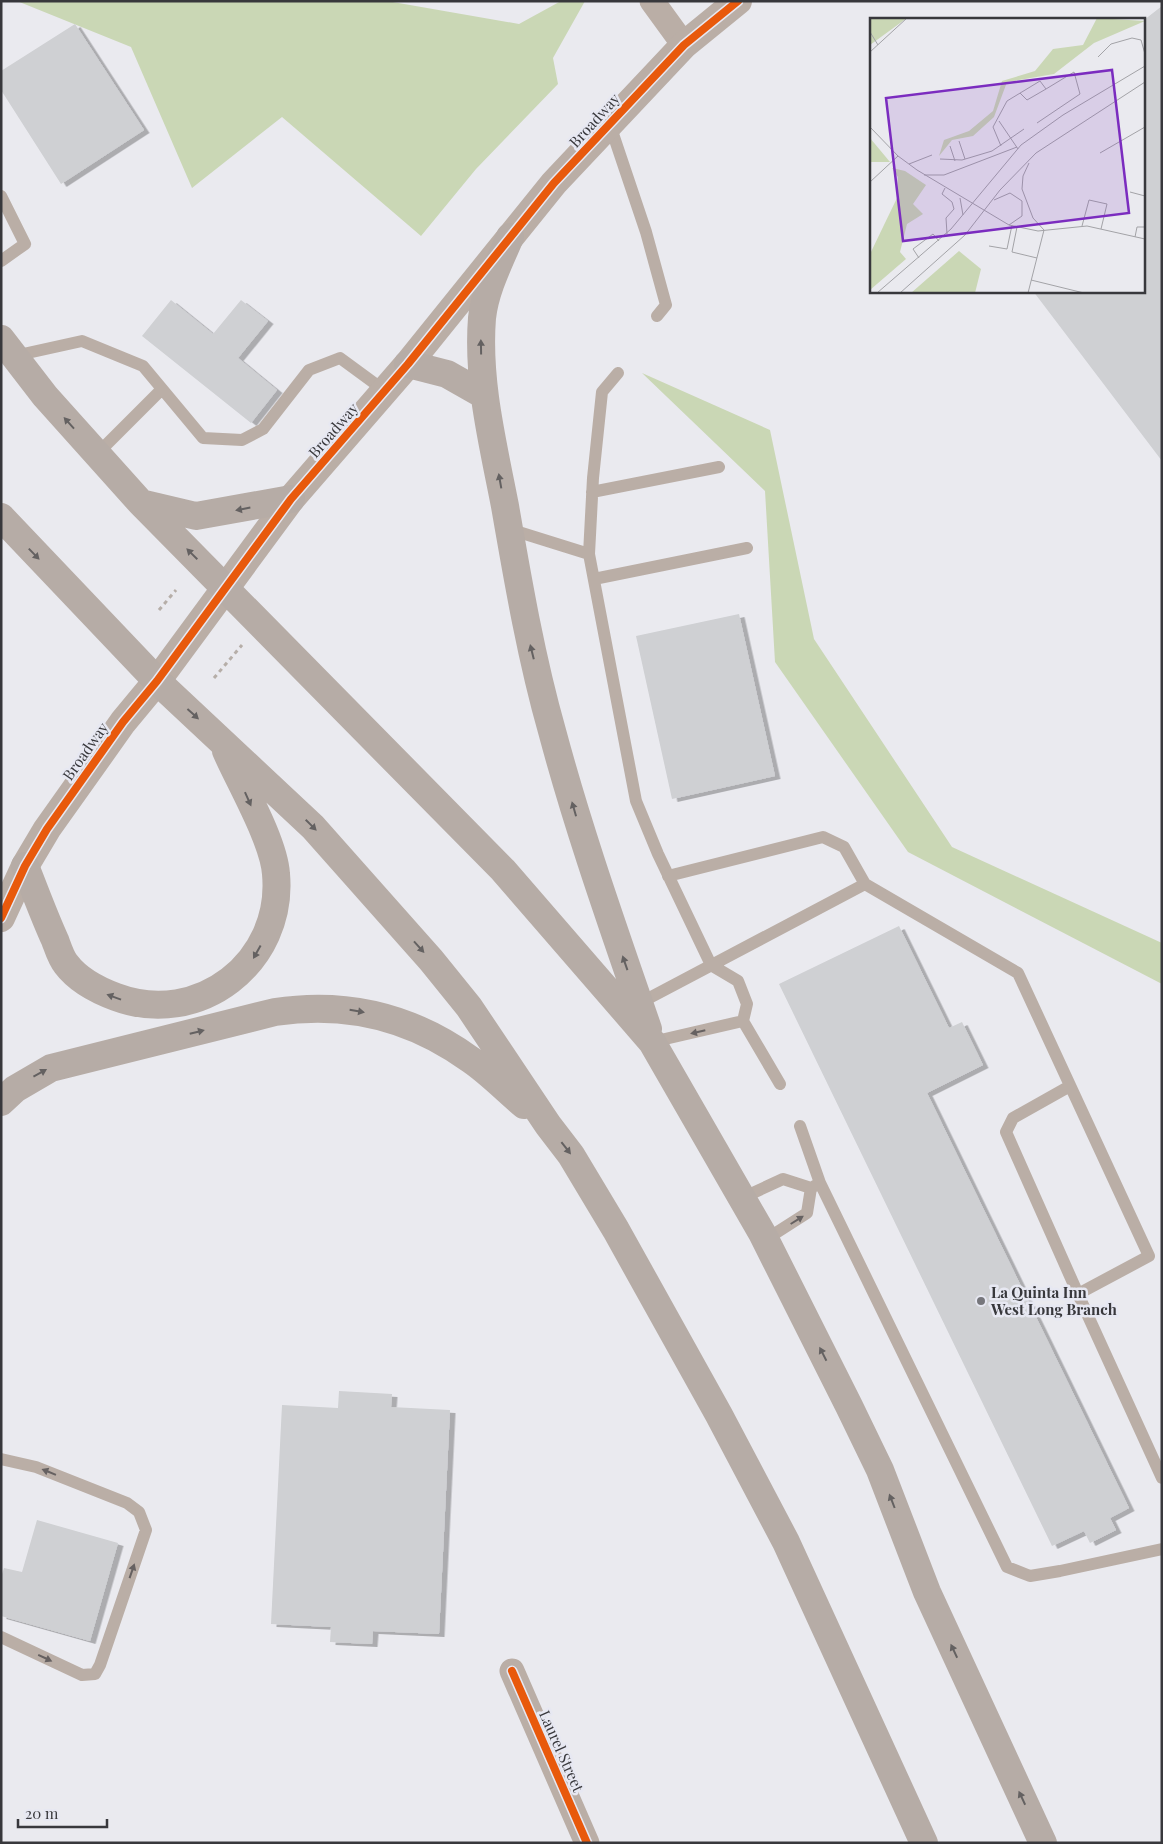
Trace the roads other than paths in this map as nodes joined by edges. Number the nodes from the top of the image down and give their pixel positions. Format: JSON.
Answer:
{"nodes":[{"id":1,"x":652,"y":1,"type":"edge"},
{"id":2,"x":738,"y":1,"type":"edge"},
{"id":3,"x":684,"y":45,"type":"junction"},
{"id":4,"x":610,"y":125,"type":"junction"},
{"id":5,"x":1,"y":196,"type":"edge"},
{"id":6,"x":510,"y":237,"type":"junction"},
{"id":7,"x":1,"y":261,"type":"edge"},
{"id":8,"x":657,"y":316,"type":"dead end"},
{"id":9,"x":8,"y":347,"type":"edge"},
{"id":10,"x":408,"y":364,"type":"junction"},
{"id":11,"x":618,"y":373,"type":"dead end"},
{"id":12,"x":162,"y":389,"type":"junction"},
{"id":13,"x":385,"y":391,"type":"junction"},
{"id":14,"x":484,"y":395,"type":"junction"},
{"id":15,"x":97,"y":454,"type":"junction"},
{"id":16,"x":718,"y":467,"type":"dead end"},
{"id":17,"x":592,"y":492,"type":"junction"},
{"id":18,"x":291,"y":500,"type":"junction"},
{"id":19,"x":141,"y":503,"type":"junction"},
{"id":20,"x":1,"y":517,"type":"edge"},
{"id":21,"x":509,"y":528,"type":"junction"},
{"id":22,"x":747,"y":548,"type":"dead end"},
{"id":23,"x":589,"y":554,"type":"junction"},
{"id":24,"x":594,"y":579,"type":"junction"},
{"id":25,"x":226,"y":589,"type":"junction"},
{"id":26,"x":157,"y":681,"type":"junction"},
{"id":27,"x":220,"y":738,"type":"junction"},
{"id":28,"x":668,"y":876,"type":"junction"},
{"id":29,"x":14,"y":879,"type":"edge"},
{"id":30,"x":865,"y":884,"type":"junction"},
{"id":31,"x":1,"y":918,"type":"edge"},
{"id":32,"x":710,"y":965,"type":"junction"},
{"id":33,"x":632,"y":1008,"type":"junction"},
{"id":34,"x":743,"y":1021,"type":"junction"},
{"id":35,"x":652,"y":1042,"type":"junction"},
{"id":36,"x":780,"y":1084,"type":"dead end"},
{"id":37,"x":1070,"y":1086,"type":"junction"},
{"id":38,"x":1,"y":1102,"type":"edge"},
{"id":39,"x":548,"y":1125,"type":"junction"},
{"id":40,"x":800,"y":1126,"type":"dead end"},
{"id":41,"x":815,"y":1185,"type":"junction"},
{"id":42,"x":742,"y":1198,"type":"junction"},
{"id":43,"x":766,"y":1240,"type":"junction"},
{"id":44,"x":1078,"y":1294,"type":"junction"},
{"id":45,"x":1,"y":1459,"type":"edge"},
{"id":46,"x":1162,"y":1478,"type":"edge"},
{"id":47,"x":1162,"y":1549,"type":"edge"},
{"id":48,"x":1,"y":1638,"type":"edge"},
{"id":49,"x":512,"y":1671,"type":"dead end"},
{"id":50,"x":588,"y":1843,"type":"edge"},
{"id":51,"x":924,"y":1843,"type":"edge"},
{"id":52,"x":1043,"y":1843,"type":"edge"}],
"edges":[{"from":1,"to":3,"type":"street"},
{"from":2,"to":3,"type":"street","name":"Broadway"},
{"from":3,"to":4,"type":"street","name":"Broadway"},
{"from":4,"to":6,"type":"street","name":"Broadway"},
{"from":4,"to":8,"type":"lane"},
{"from":5,"to":7,"type":"lane"},
{"from":6,"to":10,"type":"street","name":"Broadway"},
{"from":14,"to":6,"type":"highway","one_way":true},
{"from":9,"to":12,"type":"lane"},
{"from":15,"to":9,"type":"highway","one_way":true},
{"from":10,"to":13,"type":"street","name":"Broadway"},
{"from":10,"to":14,"type":"highway"},
{"from":11,"to":17,"type":"lane"},
{"from":12,"to":13,"type":"lane"},
{"from":12,"to":15,"type":"lane"},
{"from":13,"to":18,"type":"street","name":"Broadway"},
{"from":21,"to":14,"type":"highway","one_way":true},
{"from":15,"to":19,"type":"highway"},
{"from":16,"to":17,"type":"lane"},
{"from":17,"to":23,"type":"lane"},
{"from":18,"to":19,"type":"highway","one_way":true},
{"from":18,"to":25,"type":"street","name":"Broadway"},
{"from":25,"to":19,"type":"highway","one_way":true},
{"from":20,"to":26,"type":"highway","one_way":true},
{"from":21,"to":23,"type":"lane"},
{"from":33,"to":21,"type":"highway","one_way":true},
{"from":22,"to":24,"type":"lane"},
{"from":23,"to":24,"type":"lane"},
{"from":24,"to":28,"type":"lane"},
{"from":25,"to":26,"type":"street","name":"Broadway"},
{"from":25,"to":33,"type":"highway"},
{"from":26,"to":27,"type":"highway","one_way":true},
{"from":26,"to":29,"type":"street","name":"Broadway"},
{"from":27,"to":29,"type":"highway","one_way":true},
{"from":27,"to":39,"type":"highway","one_way":true},
{"from":28,"to":30,"type":"lane"},
{"from":28,"to":32,"type":"lane"},
{"from":29,"to":31,"type":"street","name":"Broadway"},
{"from":30,"to":32,"type":"lane"},
{"from":30,"to":37,"type":"lane"},
{"from":32,"to":33,"type":"lane"},
{"from":32,"to":34,"type":"lane"},
{"from":33,"to":35,"type":"highway"},
{"from":34,"to":35,"type":"lane","one_way":true},
{"from":34,"to":36,"type":"lane"},
{"from":35,"to":42,"type":"highway"},
{"from":37,"to":44,"type":"lane"},
{"from":37,"to":44,"type":"lane"},
{"from":38,"to":39,"type":"highway","one_way":true},
{"from":39,"to":51,"type":"highway","one_way":true},
{"from":40,"to":41,"type":"lane"},
{"from":41,"to":42,"type":"lane"},
{"from":43,"to":41,"type":"lane","one_way":true},
{"from":41,"to":47,"type":"lane"},
{"from":42,"to":43,"type":"highway"},
{"from":52,"to":43,"type":"highway","one_way":true},
{"from":44,"to":46,"type":"lane"},
{"from":48,"to":45,"type":"lane","one_way":true},
{"from":49,"to":50,"type":"street","name":"Laurel Street"}]}
